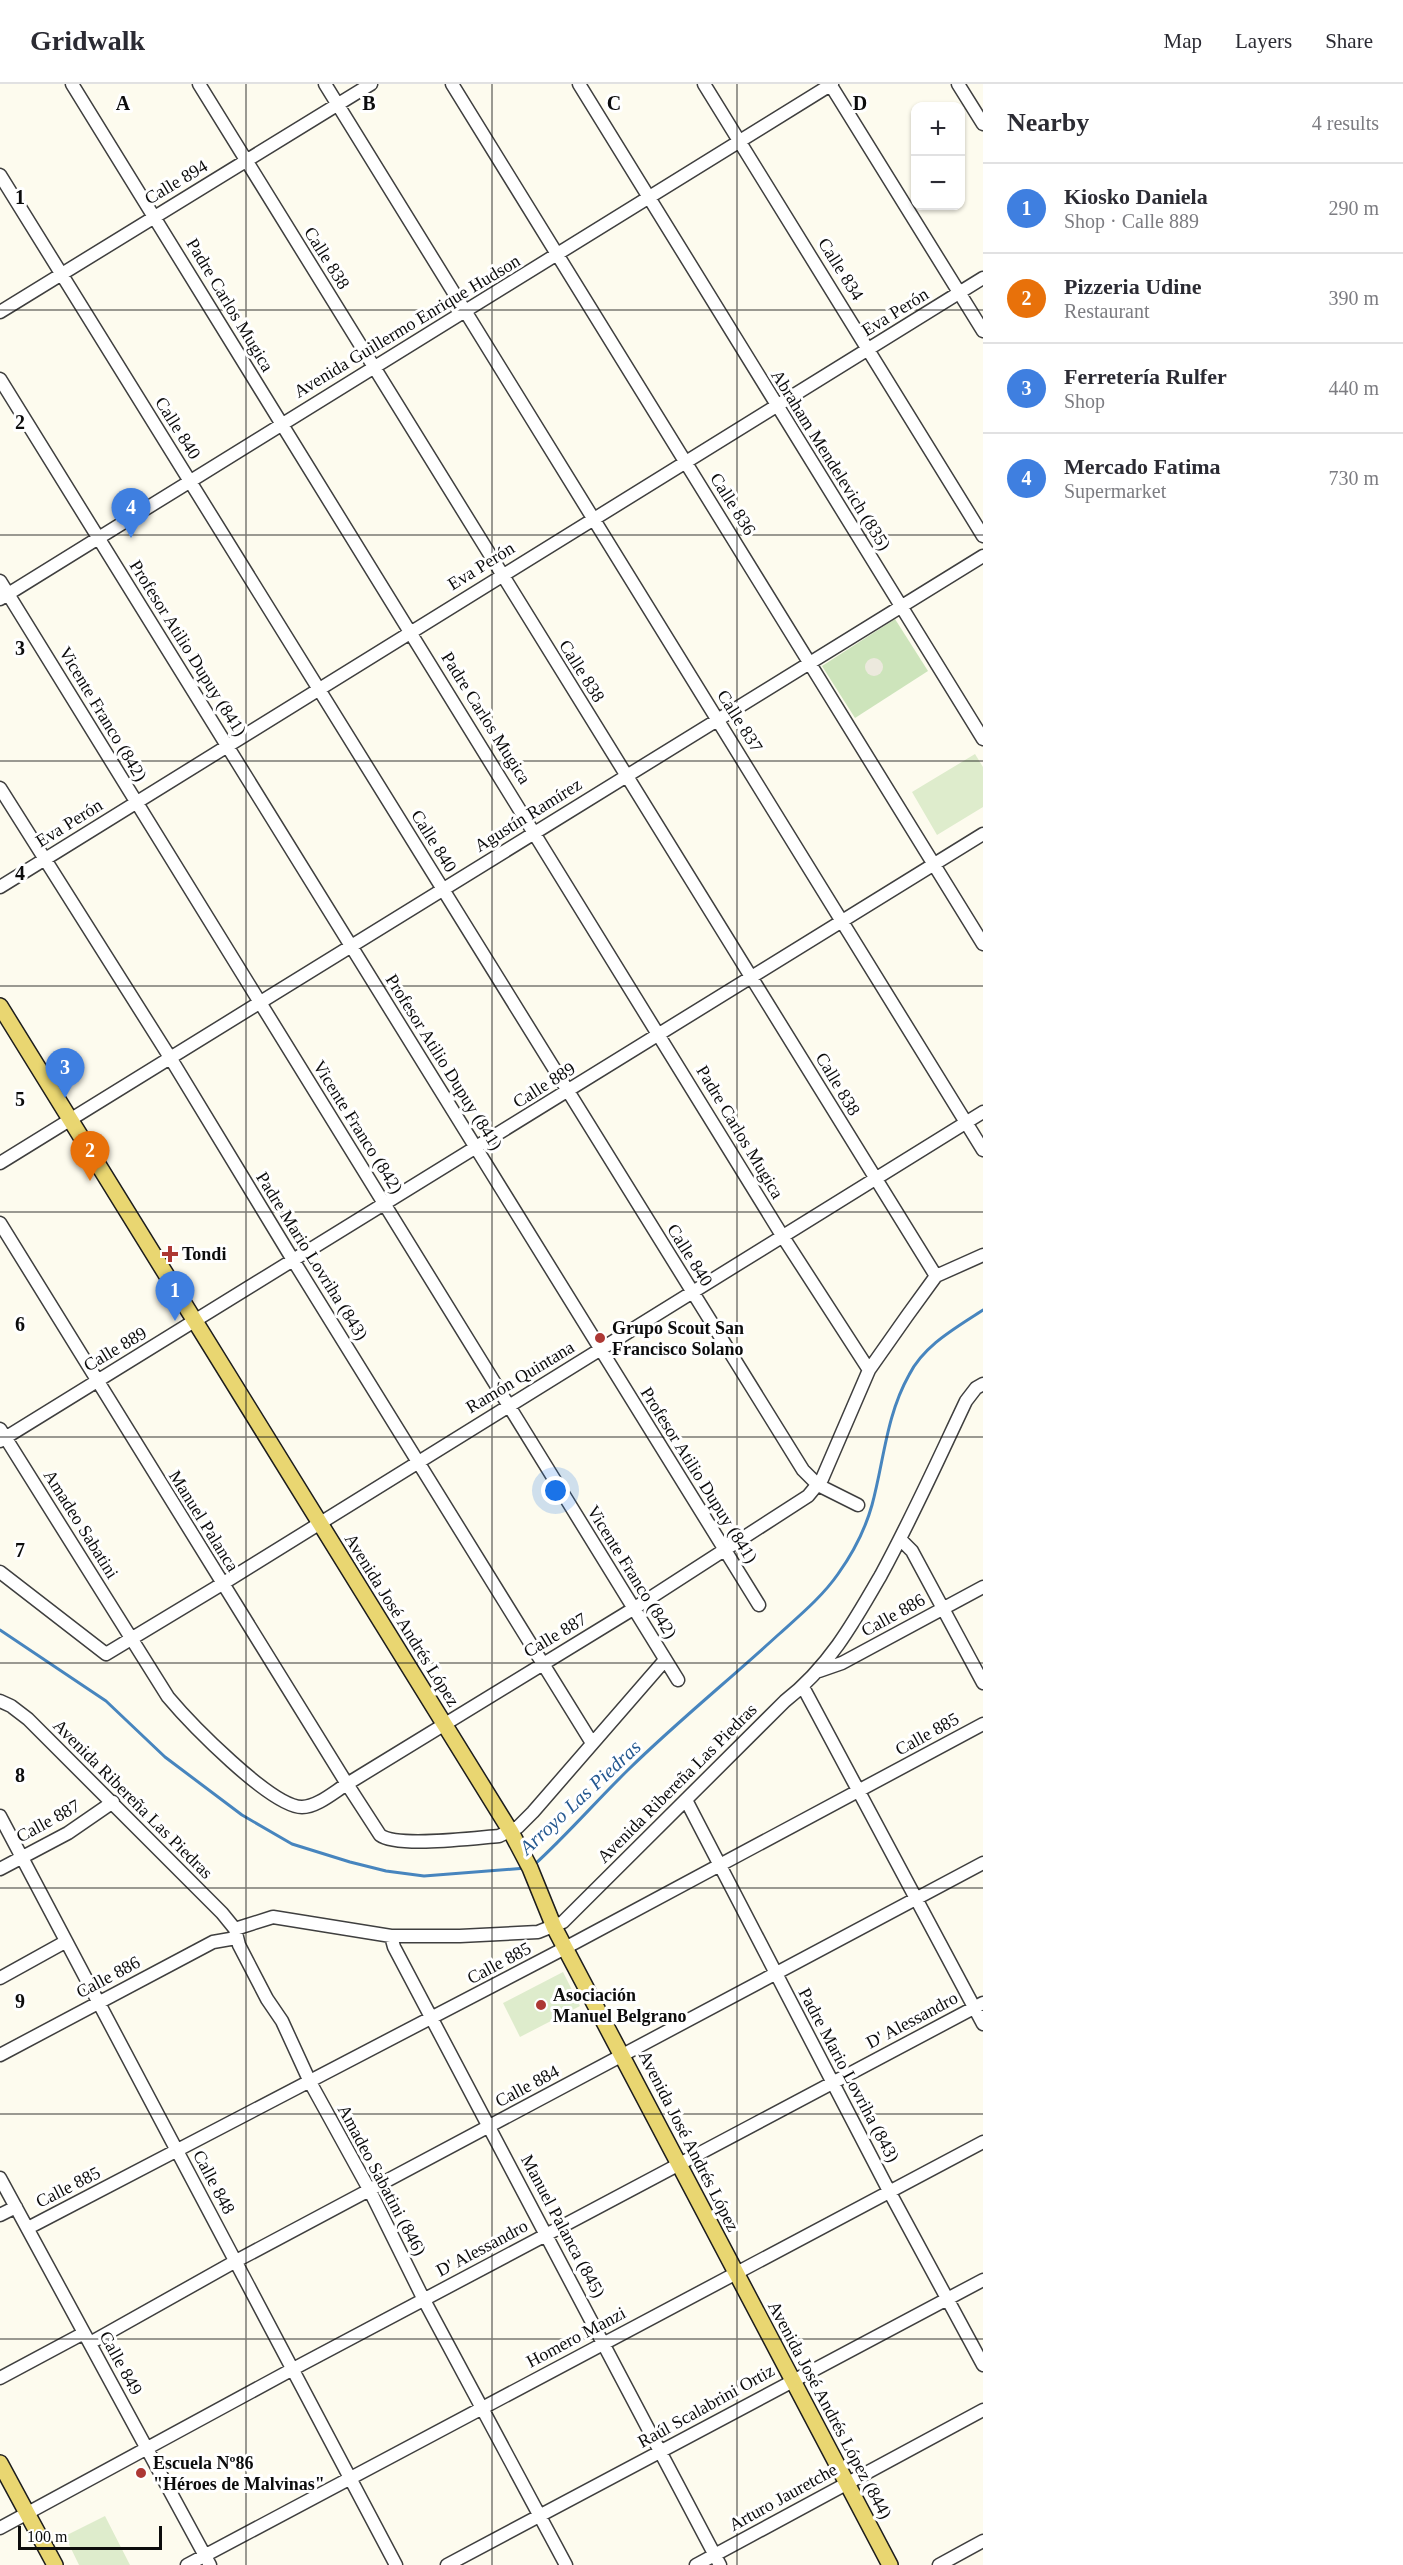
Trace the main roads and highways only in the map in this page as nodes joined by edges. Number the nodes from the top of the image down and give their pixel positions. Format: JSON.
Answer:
{"nodes":[{"id":1,"x":0,"y":1006,"type":"edge"},
{"id":2,"x":736,"y":2273,"type":"joint"},
{"id":3,"x":0,"y":2463,"type":"edge"},
{"id":4,"x":56,"y":2565,"type":"edge"},
{"id":5,"x":890,"y":2565,"type":"edge"}],
"edges":[{"from":1,"to":2,"type":"main road","name":"Avenida José Andrés López"},
{"from":2,"to":5,"type":"main road","name":"Avenida José Andrés López (844)"},
{"from":3,"to":4,"type":"main road"}]}
